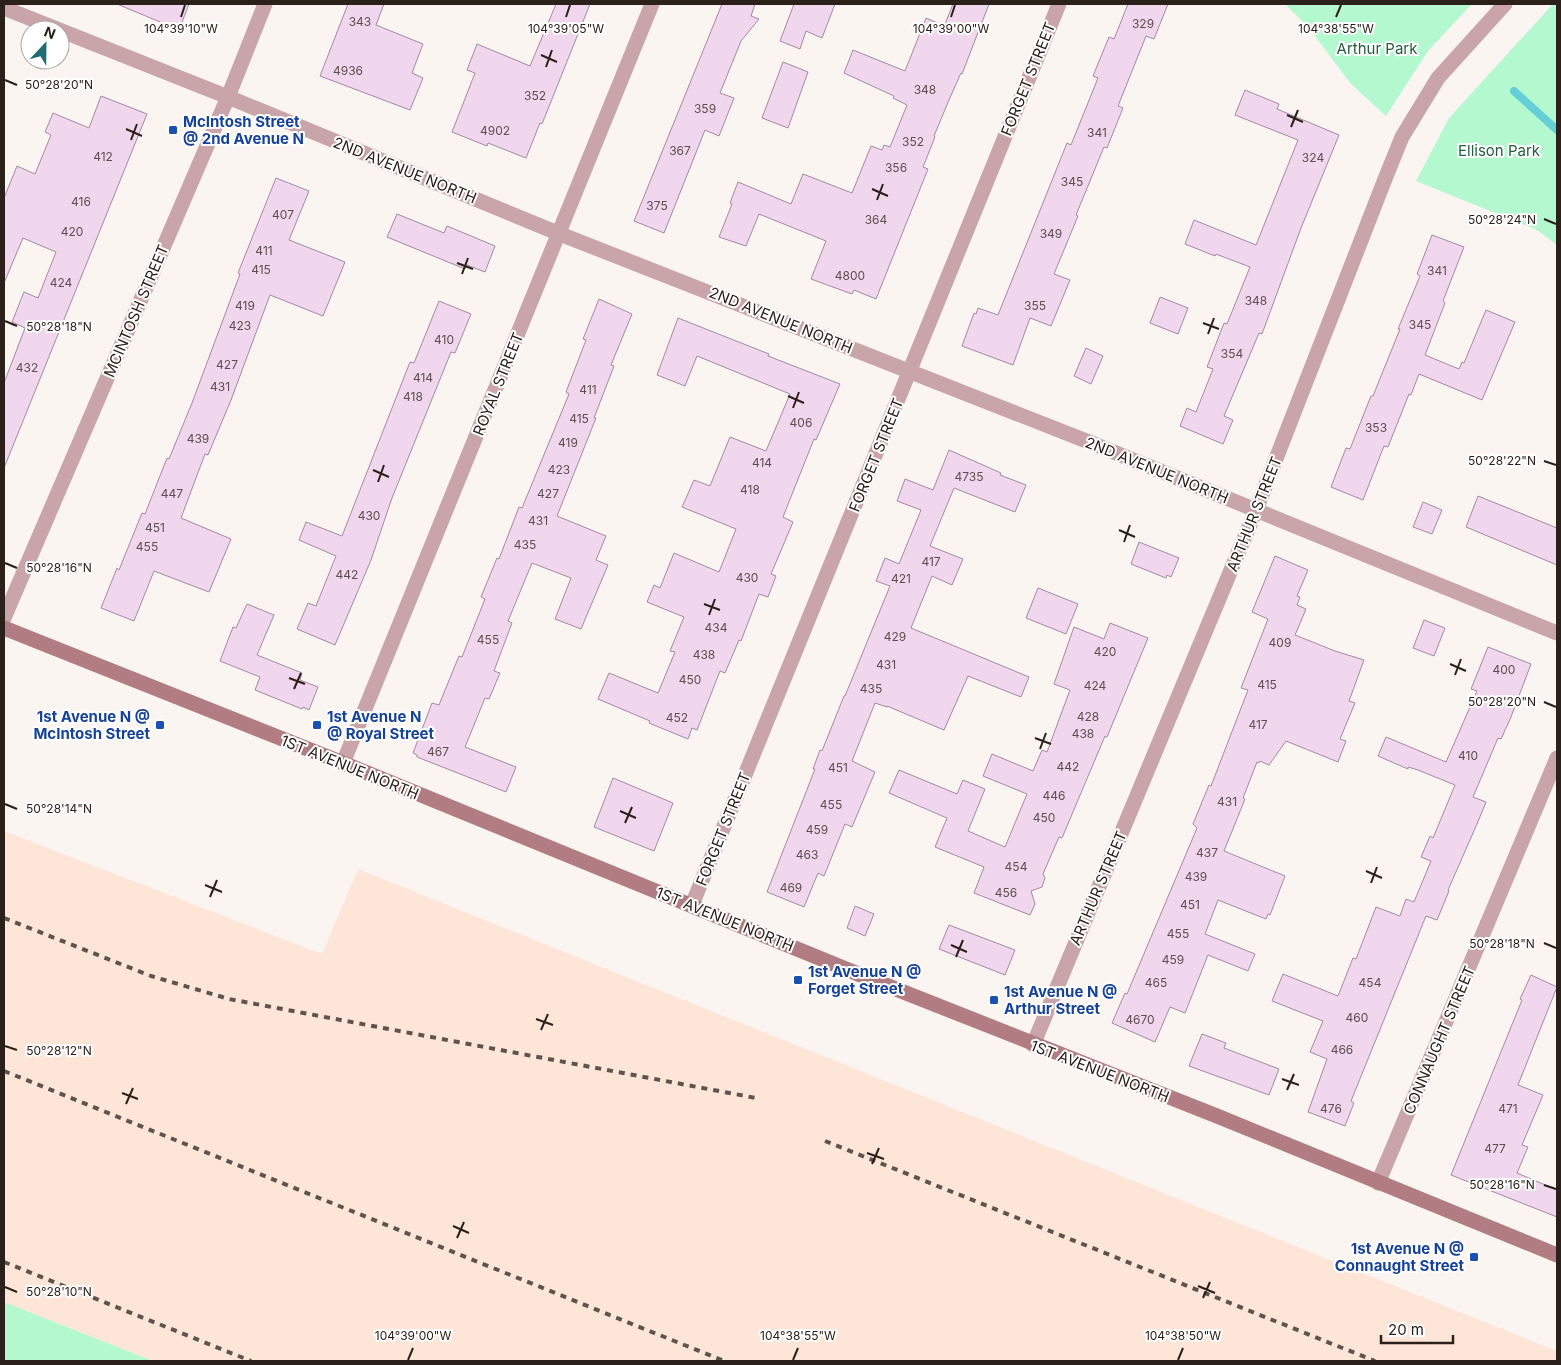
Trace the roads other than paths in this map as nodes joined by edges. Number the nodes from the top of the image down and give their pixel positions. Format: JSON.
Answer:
{"nodes":[{"id":1,"x":265,"y":4,"type":"edge"},
{"id":2,"x":652,"y":4,"type":"edge"},
{"id":3,"x":1059,"y":4,"type":"edge"},
{"id":4,"x":1505,"y":4,"type":"edge"},
{"id":5,"x":4,"y":8,"type":"edge"},
{"id":6,"x":228,"y":97,"type":"junction"},
{"id":7,"x":560,"y":234,"type":"junction"},
{"id":8,"x":910,"y":372,"type":"junction"},
{"id":9,"x":1256,"y":510,"type":"junction"},
{"id":10,"x":4,"y":618,"type":"edge"},
{"id":11,"x":4,"y":628,"type":"edge"},
{"id":12,"x":1557,"y":633,"type":"edge"},
{"id":13,"x":1557,"y":758,"type":"edge"},
{"id":14,"x":343,"y":763,"type":"junction"},
{"id":15,"x":692,"y":905,"type":"junction"},
{"id":16,"x":1033,"y":1045,"type":"junction"},
{"id":17,"x":1378,"y":1183,"type":"junction"},
{"id":18,"x":1557,"y":1255,"type":"edge"}],
"edges":[{"from":1,"to":6,"type":"street","name":"MCINTOSH STREET"},
{"from":2,"to":7,"type":"street","name":"ROYAL STREET"},
{"from":3,"to":8,"type":"street","name":"FORGET STREET"},
{"from":4,"to":9,"type":"street","name":"ARTHUR STREET"},
{"from":5,"to":6,"type":"street","name":"2ND AVENUE NORTH"},
{"from":6,"to":7,"type":"street","name":"2ND AVENUE NORTH"},
{"from":6,"to":10,"type":"street","name":"MCINTOSH STREET"},
{"from":7,"to":8,"type":"street","name":"2ND AVENUE NORTH"},
{"from":7,"to":14,"type":"street","name":"ROYAL STREET"},
{"from":8,"to":9,"type":"street","name":"2ND AVENUE NORTH"},
{"from":8,"to":15,"type":"street","name":"FORGET STREET"},
{"from":9,"to":12,"type":"street","name":"2ND AVENUE NORTH"},
{"from":9,"to":16,"type":"street","name":"ARTHUR STREET"},
{"from":11,"to":14,"type":"main road","name":"1ST AVENUE NORTH"},
{"from":13,"to":17,"type":"street","name":"CONNAUGHT STREET"},
{"from":14,"to":15,"type":"main road","name":"1ST AVENUE NORTH"},
{"from":15,"to":16,"type":"main road","name":"1ST AVENUE NORTH"},
{"from":16,"to":17,"type":"main road","name":"1ST AVENUE NORTH"},
{"from":17,"to":18,"type":"main road","name":"1ST AVENUE NORTH"}]}
